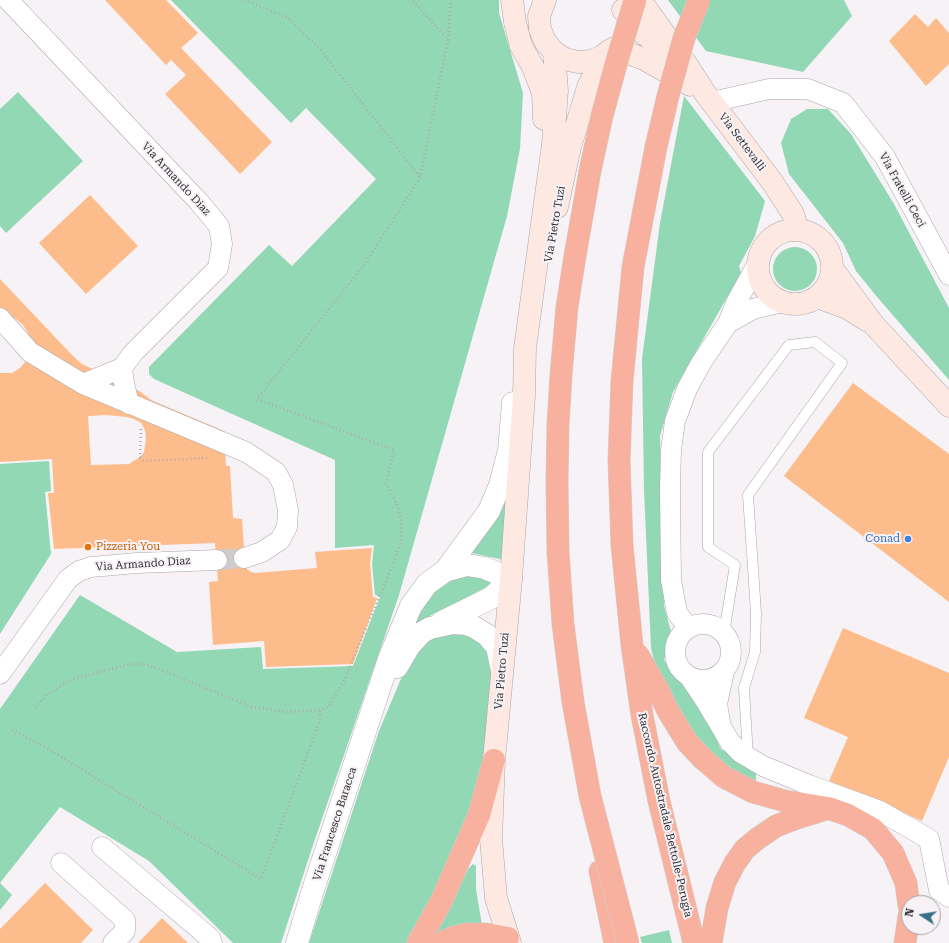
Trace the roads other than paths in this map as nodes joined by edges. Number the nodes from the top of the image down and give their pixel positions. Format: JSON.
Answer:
{"nodes":[{"id":1,"x":8,"y":0,"type":"edge"},
{"id":2,"x":512,"y":0,"type":"edge"},
{"id":3,"x":544,"y":0,"type":"edge"},
{"id":4,"x":699,"y":0,"type":"edge"},
{"id":5,"x":629,"y":3,"type":"edge"},
{"id":6,"x":554,"y":52,"type":"junction"},
{"id":7,"x":608,"y":52,"type":"junction"},
{"id":8,"x":709,"y":98,"type":"junction"},
{"id":9,"x":778,"y":192,"type":"junction"},
{"id":10,"x":798,"y":230,"type":"junction"},
{"id":11,"x":540,"y":232,"type":"junction"},
{"id":12,"x":773,"y":237,"type":"junction"},
{"id":13,"x":758,"y":263,"type":"junction"},
{"id":14,"x":535,"y":268,"type":"junction"},
{"id":15,"x":832,"y":268,"type":"junction"},
{"id":16,"x":949,"y":275,"type":"edge"},
{"id":17,"x":817,"y":297,"type":"junction"},
{"id":18,"x":782,"y":302,"type":"junction"},
{"id":19,"x":0,"y":318,"type":"edge"},
{"id":20,"x":728,"y":323,"type":"junction"},
{"id":21,"x":874,"y":325,"type":"junction"},
{"id":22,"x":122,"y":368,"type":"junction"},
{"id":23,"x":83,"y":384,"type":"junction"},
{"id":24,"x":524,"y":396,"type":"junction"},
{"id":25,"x":129,"y":404,"type":"junction"},
{"id":26,"x":949,"y":406,"type":"edge"},
{"id":27,"x":244,"y":558,"type":"tunnel mouth"},
{"id":28,"x":217,"y":560,"type":"tunnel mouth"},
{"id":29,"x":445,"y":571,"type":"junction"},
{"id":30,"x":511,"y":579,"type":"junction"},
{"id":31,"x":688,"y":627,"type":"junction"},
{"id":32,"x":430,"y":628,"type":"junction"},
{"id":33,"x":724,"y":633,"type":"junction"},
{"id":34,"x":632,"y":645,"type":"junction"},
{"id":35,"x":724,"y":671,"type":"junction"},
{"id":36,"x":502,"y":673,"type":"junction"},
{"id":37,"x":0,"y":674,"type":"edge"},
{"id":38,"x":689,"y":676,"type":"junction"},
{"id":39,"x":374,"y":706,"type":"junction"},
{"id":40,"x":720,"y":724,"type":"junction"},
{"id":41,"x":748,"y":757,"type":"junction"},
{"id":42,"x":494,"y":760,"type":"junction"},
{"id":43,"x":590,"y":796,"type":"junction"},
{"id":44,"x":828,"y":808,"type":"junction"},
{"id":45,"x":102,"y":847,"type":"dead end"},
{"id":46,"x":61,"y":863,"type":"dead end"},
{"id":47,"x":908,"y":895,"type":"edge"},
{"id":48,"x":949,"y":897,"type":"edge"},
{"id":49,"x":507,"y":941,"type":"edge"},
{"id":50,"x":113,"y":943,"type":"edge"},
{"id":51,"x":212,"y":943,"type":"edge"},
{"id":52,"x":297,"y":943,"type":"edge"},
{"id":53,"x":418,"y":943,"type":"edge"},
{"id":54,"x":441,"y":943,"type":"edge"},
{"id":55,"x":615,"y":943,"type":"edge"},
{"id":56,"x":628,"y":943,"type":"edge"},
{"id":57,"x":694,"y":943,"type":"edge"},
{"id":58,"x":711,"y":943,"type":"edge"}],
"edges":[{"from":1,"to":22,"type":"street","name":"Via Armando Diaz"},
{"from":2,"to":11,"type":"main road"},
{"from":3,"to":6,"type":"main road"},
{"from":4,"to":34,"type":"highway","name":"Raccordo Autostradale Bettolle-Perugia","bridge":true},
{"from":5,"to":7,"type":"main road","name":"Via Pietro Tuzi"},
{"from":5,"to":8,"type":"main road","name":"Via Settevalli"},
{"from":5,"to":43,"type":"highway","bridge":true},
{"from":6,"to":7,"type":"main road"},
{"from":6,"to":11,"type":"main road","name":"Via Pietro Tuzi"},
{"from":7,"to":8,"type":"main road","name":"Via Settevalli"},
{"from":7,"to":24,"type":"main road","name":"Via Pietro Tuzi"},
{"from":8,"to":9,"type":"main road","name":"Via Settevalli"},
{"from":8,"to":16,"type":"street","name":"Via Fratelli Ceci"},
{"from":9,"to":10,"type":"main road","name":"Via Settevalli"},
{"from":9,"to":12,"type":"main road"},
{"from":10,"to":12,"type":"main road"},
{"from":10,"to":15,"type":"main road"},
{"from":11,"to":14,"type":"main road","name":"Via Pietro Tuzi"},
{"from":12,"to":13,"type":"main road"},
{"from":13,"to":18,"type":"main road"},
{"from":13,"to":20,"type":"street"},
{"from":14,"to":24,"type":"main road","name":"Via Pietro Tuzi"},
{"from":14,"to":29,"type":"street"},
{"from":15,"to":17,"type":"main road"},
{"from":15,"to":21,"type":"main road"},
{"from":17,"to":18,"type":"main road"},
{"from":17,"to":21,"type":"main road"},
{"from":18,"to":20,"type":"street"},
{"from":19,"to":23,"type":"street"},
{"from":20,"to":31,"type":"street"},
{"from":21,"to":26,"type":"main road"},
{"from":22,"to":23,"type":"street"},
{"from":22,"to":25,"type":"street"},
{"from":23,"to":25,"type":"street"},
{"from":24,"to":30,"type":"main road","name":"Via Pietro Tuzi"},
{"from":25,"to":27,"type":"street"},
{"from":28,"to":37,"type":"street","name":"Via Armando Diaz"},
{"from":29,"to":30,"type":"street"},
{"from":29,"to":39,"type":"street"},
{"from":30,"to":32,"type":"street"},
{"from":30,"to":36,"type":"main road","name":"Via Pietro Tuzi"},
{"from":31,"to":33,"type":"street"},
{"from":31,"to":38,"type":"street"},
{"from":32,"to":36,"type":"street"},
{"from":32,"to":39,"type":"street"},
{"from":33,"to":35,"type":"street"},
{"from":33,"to":41,"type":"lane"},
{"from":34,"to":44,"type":"highway"},
{"from":34,"to":57,"type":"highway","name":"Raccordo Autostradale Bettolle-Perugia"},
{"from":35,"to":38,"type":"street"},
{"from":35,"to":40,"type":"street"},
{"from":36,"to":42,"type":"main road","name":"Via Pietro Tuzi"},
{"from":38,"to":40,"type":"street"},
{"from":39,"to":52,"type":"street","name":"Via Francesco Baracca"},
{"from":40,"to":41,"type":"street"},
{"from":41,"to":48,"type":"street"},
{"from":42,"to":49,"type":"main road","name":"Via Pietro Tuzi"},
{"from":42,"to":53,"type":"highway"},
{"from":43,"to":55,"type":"highway","bridge":true},
{"from":43,"to":56,"type":"highway","bridge":true},
{"from":44,"to":47,"type":"highway"},
{"from":44,"to":58,"type":"highway"},
{"from":45,"to":51,"type":"street"},
{"from":46,"to":50,"type":"street"},
{"from":49,"to":54,"type":"highway"}]}
